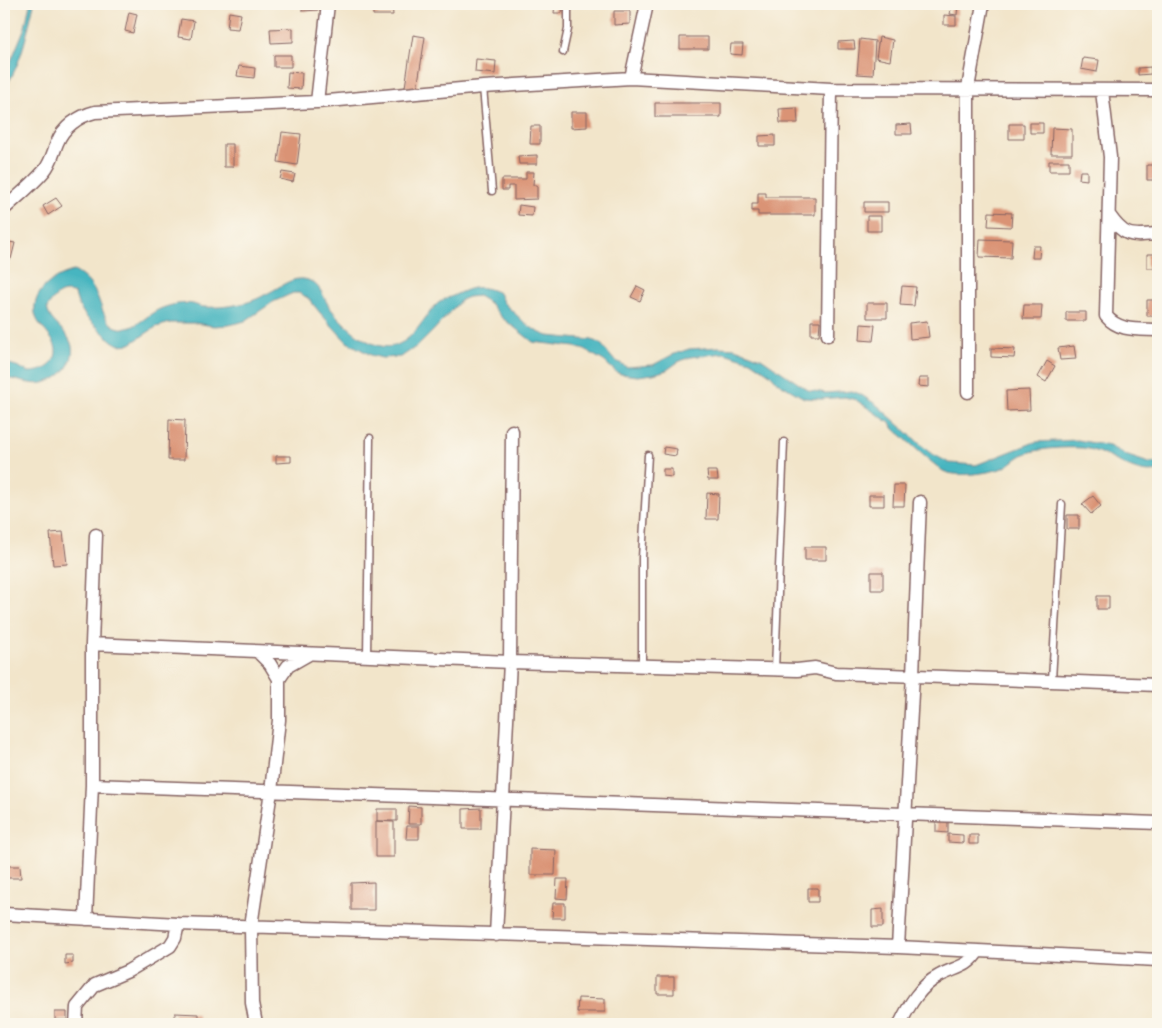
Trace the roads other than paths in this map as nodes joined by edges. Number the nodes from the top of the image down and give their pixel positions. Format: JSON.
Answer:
{"nodes":[{"id":1,"x":328,"y":4,"type":"edge"},
{"id":2,"x":568,"y":4,"type":"edge"},
{"id":3,"x":647,"y":4,"type":"edge"},
{"id":4,"x":983,"y":4,"type":"edge"},
{"id":5,"x":563,"y":52,"type":"dead end"},
{"id":6,"x":631,"y":78,"type":"junction"},
{"id":7,"x":483,"y":88,"type":"junction"},
{"id":8,"x":968,"y":88,"type":"junction"},
{"id":9,"x":831,"y":89,"type":"junction"},
{"id":10,"x":1158,"y":90,"type":"edge"},
{"id":11,"x":1102,"y":91,"type":"junction"},
{"id":12,"x":316,"y":102,"type":"junction"},
{"id":13,"x":492,"y":192,"type":"dead end"},
{"id":14,"x":4,"y":209,"type":"edge"},
{"id":15,"x":1109,"y":215,"type":"junction"},
{"id":16,"x":1158,"y":234,"type":"edge"},
{"id":17,"x":1158,"y":330,"type":"edge"},
{"id":18,"x":828,"y":335,"type":"dead end"},
{"id":19,"x":968,"y":392,"type":"dead end"},
{"id":20,"x":512,"y":431,"type":"dead end"},
{"id":21,"x":370,"y":438,"type":"dead end"},
{"id":22,"x":784,"y":442,"type":"dead end"},
{"id":23,"x":648,"y":455,"type":"dead end"},
{"id":24,"x":920,"y":502,"type":"dead end"},
{"id":25,"x":1062,"y":504,"type":"dead end"},
{"id":26,"x":96,"y":535,"type":"dead end"},
{"id":27,"x":92,"y":644,"type":"junction"},
{"id":28,"x":258,"y":652,"type":"junction"},
{"id":29,"x":310,"y":654,"type":"junction"},
{"id":30,"x":367,"y":656,"type":"junction"},
{"id":31,"x":510,"y":662,"type":"junction"},
{"id":32,"x":642,"y":666,"type":"junction"},
{"id":33,"x":775,"y":669,"type":"junction"},
{"id":34,"x":913,"y":675,"type":"junction"},
{"id":35,"x":279,"y":679,"type":"junction"},
{"id":36,"x":1052,"y":680,"type":"junction"},
{"id":37,"x":1158,"y":685,"type":"edge"},
{"id":38,"x":92,"y":785,"type":"junction"},
{"id":39,"x":271,"y":791,"type":"junction"},
{"id":40,"x":504,"y":800,"type":"junction"},
{"id":41,"x":905,"y":813,"type":"junction"},
{"id":42,"x":1158,"y":823,"type":"edge"},
{"id":43,"x":4,"y":914,"type":"edge"},
{"id":44,"x":86,"y":919,"type":"junction"},
{"id":45,"x":178,"y":924,"type":"junction"},
{"id":46,"x":251,"y":926,"type":"junction"},
{"id":47,"x":496,"y":935,"type":"junction"},
{"id":48,"x":898,"y":947,"type":"junction"},
{"id":49,"x":978,"y":951,"type":"junction"},
{"id":50,"x":1158,"y":960,"type":"edge"},
{"id":51,"x":76,"y":1024,"type":"edge"},
{"id":52,"x":256,"y":1024,"type":"edge"},
{"id":53,"x":900,"y":1024,"type":"edge"}],
"edges":[{"from":1,"to":12,"type":"street"},
{"from":2,"to":5,"type":"lane"},
{"from":3,"to":6,"type":"street"},
{"from":4,"to":8,"type":"street"},
{"from":6,"to":7,"type":"street"},
{"from":6,"to":9,"type":"street"},
{"from":7,"to":12,"type":"street"},
{"from":7,"to":13,"type":"lane"},
{"from":8,"to":9,"type":"street"},
{"from":8,"to":11,"type":"street"},
{"from":8,"to":19,"type":"street"},
{"from":9,"to":18,"type":"street"},
{"from":10,"to":11,"type":"street"},
{"from":11,"to":15,"type":"street"},
{"from":12,"to":14,"type":"street"},
{"from":15,"to":16,"type":"street"},
{"from":15,"to":17,"type":"street"},
{"from":20,"to":31,"type":"street"},
{"from":21,"to":30,"type":"lane"},
{"from":22,"to":33,"type":"lane"},
{"from":23,"to":32,"type":"lane"},
{"from":24,"to":34,"type":"street"},
{"from":25,"to":36,"type":"lane"},
{"from":26,"to":27,"type":"street"},
{"from":27,"to":28,"type":"street"},
{"from":27,"to":38,"type":"street"},
{"from":28,"to":29,"type":"street"},
{"from":28,"to":35,"type":"street"},
{"from":29,"to":30,"type":"street"},
{"from":29,"to":35,"type":"street"},
{"from":30,"to":31,"type":"street"},
{"from":31,"to":32,"type":"street"},
{"from":31,"to":40,"type":"street"},
{"from":32,"to":33,"type":"street"},
{"from":33,"to":34,"type":"street"},
{"from":34,"to":36,"type":"street"},
{"from":34,"to":41,"type":"street"},
{"from":35,"to":39,"type":"street"},
{"from":36,"to":37,"type":"street"},
{"from":38,"to":39,"type":"street"},
{"from":38,"to":44,"type":"street"},
{"from":39,"to":40,"type":"street"},
{"from":39,"to":46,"type":"street"},
{"from":40,"to":41,"type":"street"},
{"from":40,"to":47,"type":"street"},
{"from":41,"to":42,"type":"street"},
{"from":41,"to":48,"type":"street"},
{"from":43,"to":44,"type":"street"},
{"from":44,"to":45,"type":"street"},
{"from":45,"to":46,"type":"street"},
{"from":45,"to":51,"type":"street"},
{"from":46,"to":47,"type":"street"},
{"from":46,"to":52,"type":"street"},
{"from":47,"to":48,"type":"street"},
{"from":48,"to":49,"type":"street"},
{"from":49,"to":50,"type":"street"},
{"from":49,"to":53,"type":"street"}]}
